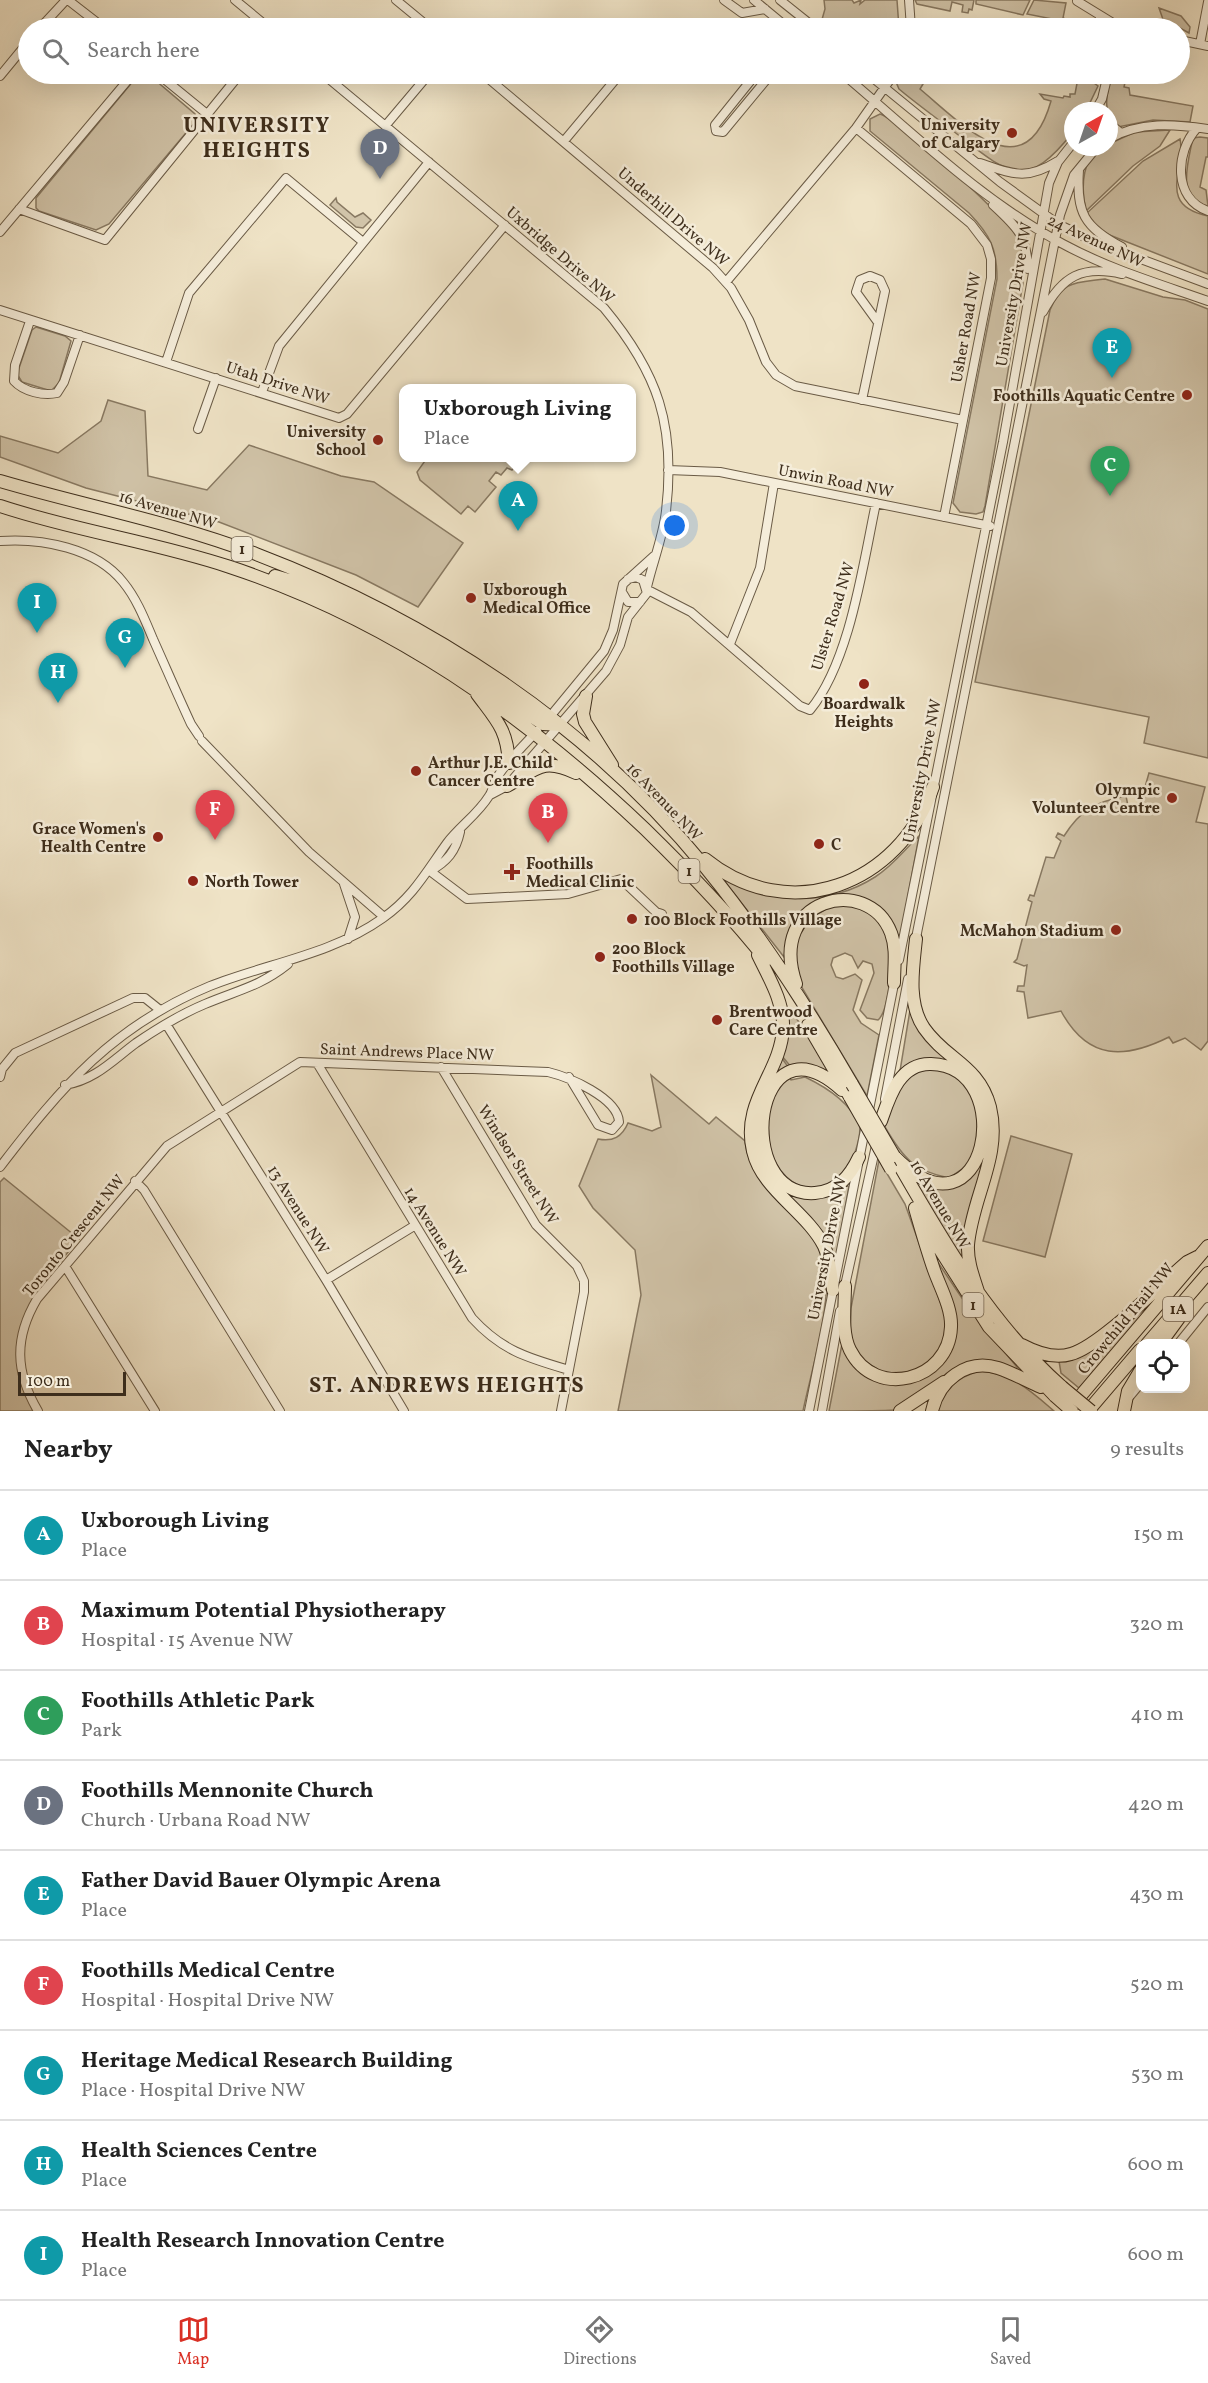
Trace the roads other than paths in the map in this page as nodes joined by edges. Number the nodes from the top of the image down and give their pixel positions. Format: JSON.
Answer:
{"nodes":[{"id":1,"x":67,"y":0,"type":"edge"},
{"id":2,"x":235,"y":0,"type":"edge"},
{"id":3,"x":396,"y":0,"type":"edge"},
{"id":4,"x":724,"y":0,"type":"edge"},
{"id":5,"x":754,"y":0,"type":"edge"},
{"id":6,"x":780,"y":0,"type":"edge"},
{"id":7,"x":909,"y":0,"type":"edge"},
{"id":8,"x":1077,"y":0,"type":"edge"},
{"id":9,"x":1208,"y":2,"type":"edge"},
{"id":10,"x":765,"y":9,"type":"junction"},
{"id":11,"x":1095,"y":10,"type":"junction"},
{"id":12,"x":50,"y":18,"type":"edge"},
{"id":13,"x":91,"y":18,"type":"edge"},
{"id":14,"x":257,"y":18,"type":"edge"},
{"id":15,"x":418,"y":18,"type":"edge"},
{"id":16,"x":776,"y":18,"type":"edge"},
{"id":17,"x":801,"y":18,"type":"edge"},
{"id":18,"x":910,"y":18,"type":"edge"},
{"id":19,"x":1100,"y":18,"type":"edge"},
{"id":20,"x":1107,"y":18,"type":"edge"},
{"id":21,"x":1204,"y":45,"type":"edge"},
{"id":22,"x":18,"y":54,"type":"edge"},
{"id":23,"x":0,"y":76,"type":"edge"},
{"id":24,"x":125,"y":84,"type":"edge"},
{"id":25,"x":170,"y":84,"type":"edge"},
{"id":26,"x":232,"y":84,"type":"edge"},
{"id":27,"x":335,"y":84,"type":"edge"},
{"id":28,"x":421,"y":84,"type":"edge"},
{"id":29,"x":495,"y":84,"type":"edge"},
{"id":30,"x":612,"y":84,"type":"edge"},
{"id":31,"x":748,"y":84,"type":"edge"},
{"id":32,"x":763,"y":84,"type":"edge"},
{"id":33,"x":855,"y":84,"type":"edge"},
{"id":34,"x":880,"y":84,"type":"edge"},
{"id":35,"x":888,"y":84,"type":"edge"},
{"id":36,"x":1106,"y":84,"type":"edge"},
{"id":37,"x":885,"y":88,"type":"junction"},
{"id":38,"x":1102,"y":99,"type":"junction"},
{"id":39,"x":876,"y":101,"type":"junction"},
{"id":40,"x":1100,"y":102,"type":"edge"},
{"id":41,"x":1102,"y":102,"type":"edge"},
{"id":42,"x":207,"y":114,"type":"junction"},
{"id":43,"x":386,"y":125,"type":"junction"},
{"id":44,"x":1174,"y":126,"type":"junction"},
{"id":45,"x":856,"y":128,"type":"junction"},
{"id":46,"x":1197,"y":128,"type":"junction"},
{"id":47,"x":1208,"y":129,"type":"edge"},
{"id":48,"x":1118,"y":130,"type":"edge"},
{"id":49,"x":1121,"y":133,"type":"junction"},
{"id":50,"x":1118,"y":134,"type":"edge"},
{"id":51,"x":564,"y":141,"type":"junction"},
{"id":52,"x":1187,"y":143,"type":"junction"},
{"id":53,"x":1064,"y":154,"type":"edge"},
{"id":54,"x":1088,"y":156,"type":"edge"},
{"id":55,"x":1061,"y":158,"type":"junction"},
{"id":56,"x":974,"y":161,"type":"junction"},
{"id":57,"x":429,"y":162,"type":"junction"},
{"id":58,"x":1079,"y":166,"type":"junction"},
{"id":59,"x":962,"y":174,"type":"junction"},
{"id":60,"x":19,"y":209,"type":"junction"},
{"id":61,"x":1208,"y":211,"type":"edge"},
{"id":62,"x":1043,"y":214,"type":"junction"},
{"id":63,"x":1058,"y":224,"type":"junction"},
{"id":64,"x":505,"y":225,"type":"junction"},
{"id":65,"x":1040,"y":231,"type":"junction"},
{"id":66,"x":0,"y":232,"type":"edge"},
{"id":67,"x":1055,"y":240,"type":"junction"},
{"id":68,"x":363,"y":242,"type":"junction"},
{"id":69,"x":1159,"y":266,"type":"junction"},
{"id":70,"x":1144,"y":279,"type":"junction"},
{"id":71,"x":726,"y":282,"type":"junction"},
{"id":72,"x":1208,"y":284,"type":"edge"},
{"id":73,"x":1029,"y":285,"type":"junction"},
{"id":74,"x":1208,"y":301,"type":"edge"},
{"id":75,"x":0,"y":310,"type":"edge"},
{"id":76,"x":1038,"y":320,"type":"junction"},
{"id":77,"x":30,"y":321,"type":"junction"},
{"id":78,"x":877,"y":321,"type":"junction"},
{"id":79,"x":80,"y":335,"type":"junction"},
{"id":80,"x":166,"y":362,"type":"junction"},
{"id":81,"x":216,"y":378,"type":"junction"},
{"id":82,"x":262,"y":392,"type":"junction"},
{"id":83,"x":862,"y":400,"type":"junction"},
{"id":84,"x":963,"y":420,"type":"junction"},
{"id":85,"x":198,"y":429,"type":"dead end"},
{"id":86,"x":668,"y":470,"type":"junction"},
{"id":87,"x":0,"y":481,"type":"edge"},
{"id":88,"x":774,"y":483,"type":"junction"},
{"id":89,"x":876,"y":503,"type":"junction"},
{"id":90,"x":0,"y":506,"type":"edge"},
{"id":91,"x":0,"y":515,"type":"edge"},
{"id":92,"x":944,"y":517,"type":"junction"},
{"id":93,"x":985,"y":525,"type":"junction"},
{"id":94,"x":996,"y":527,"type":"junction"},
{"id":95,"x":80,"y":529,"type":"junction"},
{"id":96,"x":0,"y":541,"type":"edge"},
{"id":97,"x":654,"y":556,"type":"junction"},
{"id":98,"x":228,"y":566,"type":"junction"},
{"id":99,"x":628,"y":579,"type":"junction"},
{"id":100,"x":647,"y":588,"type":"junction"},
{"id":101,"x":622,"y":592,"type":"junction"},
{"id":102,"x":640,"y":602,"type":"junction"},
{"id":103,"x":730,"y":644,"type":"junction"},
{"id":104,"x":458,"y":678,"type":"junction"},
{"id":105,"x":586,"y":696,"type":"junction"},
{"id":106,"x":543,"y":724,"type":"junction"},
{"id":107,"x":561,"y":725,"type":"junction"},
{"id":108,"x":546,"y":741,"type":"junction"},
{"id":109,"x":509,"y":763,"type":"junction"},
{"id":110,"x":619,"y":777,"type":"junction"},
{"id":111,"x":593,"y":781,"type":"junction"},
{"id":112,"x":507,"y":786,"type":"junction"},
{"id":113,"x":933,"y":788,"type":"junction"},
{"id":114,"x":490,"y":795,"type":"junction"},
{"id":115,"x":688,"y":847,"type":"junction"},
{"id":116,"x":430,"y":871,"type":"junction"},
{"id":117,"x":344,"y":883,"type":"junction"},
{"id":118,"x":662,"y":914,"type":"dead end"},
{"id":119,"x":384,"y":917,"type":"junction"},
{"id":120,"x":348,"y":939,"type":"junction"},
{"id":121,"x":916,"y":939,"type":"junction"},
{"id":122,"x":752,"y":943,"type":"junction"},
{"id":123,"x":293,"y":959,"type":"junction"},
{"id":124,"x":244,"y":975,"type":"junction"},
{"id":125,"x":894,"y":983,"type":"junction"},
{"id":126,"x":237,"y":993,"type":"junction"},
{"id":127,"x":801,"y":999,"type":"junction"},
{"id":128,"x":160,"y":1011,"type":"junction"},
{"id":129,"x":166,"y":1024,"type":"junction"},
{"id":130,"x":96,"y":1056,"type":"junction"},
{"id":131,"x":111,"y":1062,"type":"junction"},
{"id":132,"x":317,"y":1063,"type":"junction"},
{"id":133,"x":441,"y":1067,"type":"junction"},
{"id":134,"x":0,"y":1077,"type":"edge"},
{"id":135,"x":569,"y":1077,"type":"junction"},
{"id":136,"x":65,"y":1085,"type":"junction"},
{"id":137,"x":850,"y":1097,"type":"junction"},
{"id":138,"x":220,"y":1111,"type":"junction"},
{"id":139,"x":881,"y":1121,"type":"junction"},
{"id":140,"x":859,"y":1157,"type":"junction"},
{"id":141,"x":893,"y":1162,"type":"junction"},
{"id":142,"x":0,"y":1167,"type":"edge"},
{"id":143,"x":135,"y":1181,"type":"junction"},
{"id":144,"x":915,"y":1208,"type":"junction"},
{"id":145,"x":414,"y":1226,"type":"junction"},
{"id":146,"x":1208,"y":1246,"type":"edge"},
{"id":147,"x":1199,"y":1256,"type":"junction"},
{"id":148,"x":65,"y":1266,"type":"junction"},
{"id":149,"x":1208,"y":1275,"type":"edge"},
{"id":150,"x":326,"y":1280,"type":"junction"},
{"id":151,"x":839,"y":1288,"type":"junction"},
{"id":152,"x":980,"y":1298,"type":"junction"},
{"id":153,"x":1208,"y":1307,"type":"edge"},
{"id":154,"x":1011,"y":1338,"type":"junction"},
{"id":155,"x":1151,"y":1339,"type":"edge"},
{"id":156,"x":1163,"y":1339,"type":"edge"},
{"id":157,"x":1183,"y":1339,"type":"edge"},
{"id":158,"x":1136,"y":1355,"type":"edge"},
{"id":159,"x":568,"y":1370,"type":"junction"},
{"id":160,"x":1136,"y":1378,"type":"edge"},
{"id":161,"x":948,"y":1379,"type":"junction"},
{"id":162,"x":1136,"y":1388,"type":"edge"},
{"id":163,"x":1055,"y":1391,"type":"junction"},
{"id":164,"x":38,"y":1411,"type":"edge"},
{"id":165,"x":154,"y":1411,"type":"edge"},
{"id":166,"x":280,"y":1411,"type":"edge"},
{"id":167,"x":404,"y":1411,"type":"edge"},
{"id":168,"x":561,"y":1411,"type":"edge"},
{"id":169,"x":809,"y":1411,"type":"edge"},
{"id":170,"x":822,"y":1411,"type":"edge"},
{"id":171,"x":900,"y":1411,"type":"edge"},
{"id":172,"x":932,"y":1411,"type":"edge"},
{"id":173,"x":1070,"y":1411,"type":"edge"},
{"id":174,"x":1090,"y":1411,"type":"edge"},
{"id":175,"x":1124,"y":1411,"type":"edge"}],
"edges":[{"from":1,"to":12,"type":"street"},
{"from":1,"to":13,"type":"street"},
{"from":2,"to":14,"type":"street"},
{"from":3,"to":15,"type":"street"},
{"from":4,"to":10,"type":"street"},
{"from":5,"to":10,"type":"street"},
{"from":6,"to":17,"type":"street"},
{"from":7,"to":18,"type":"street"},
{"from":8,"to":11,"type":"street"},
{"from":9,"to":21,"type":"street"},
{"from":10,"to":16,"type":"street"},
{"from":11,"to":19,"type":"street"},
{"from":11,"to":20,"type":"street"},
{"from":22,"to":23,"type":"street"},
{"from":24,"to":60,"type":"street"},
{"from":25,"to":42,"type":"street"},
{"from":26,"to":42,"type":"street"},
{"from":27,"to":43,"type":"street","name":"Uxbridge Drive NW"},
{"from":28,"to":43,"type":"street"},
{"from":29,"to":51,"type":"street","name":"Underhill Drive NW"},
{"from":30,"to":51,"type":"street"},
{"from":31,"to":32,"type":"street"},
{"from":33,"to":39,"type":"street","name":"24 Avenue NW"},
{"from":34,"to":37,"type":"street","name":"24 Avenue NW"},
{"from":35,"to":37,"type":"street"},
{"from":36,"to":38,"type":"street"},
{"from":37,"to":39,"type":"street"},
{"from":37,"to":56,"type":"street","name":"24 Avenue NW"},
{"from":38,"to":40,"type":"street"},
{"from":38,"to":41,"type":"street"},
{"from":39,"to":45,"type":"street"},
{"from":39,"to":59,"type":"street","name":"24 Avenue NW"},
{"from":42,"to":60,"type":"street"},
{"from":43,"to":57,"type":"street","name":"Uxbridge Drive NW"},
{"from":44,"to":46,"type":"street"},
{"from":44,"to":49,"type":"street"},
{"from":44,"to":52,"type":"street"},
{"from":45,"to":71,"type":"street"},
{"from":45,"to":84,"type":"street","name":"Usher Road NW"},
{"from":46,"to":47,"type":"street"},
{"from":46,"to":52,"type":"street"},
{"from":48,"to":49,"type":"street"},
{"from":49,"to":50,"type":"street"},
{"from":51,"to":71,"type":"street","name":"Underhill Drive NW"},
{"from":52,"to":61,"type":"street"},
{"from":53,"to":55,"type":"street","name":"University Drive NW"},
{"from":54,"to":58,"type":"street","name":"University Drive NW"},
{"from":55,"to":56,"type":"street"},
{"from":55,"to":62,"type":"street","name":"University Drive NW"},
{"from":56,"to":62,"type":"street","name":"24 Avenue NW"},
{"from":57,"to":64,"type":"street","name":"Uxbridge Drive NW"},
{"from":57,"to":68,"type":"street"},
{"from":58,"to":63,"type":"street","name":"University Drive NW"},
{"from":58,"to":69,"type":"street"},
{"from":59,"to":65,"type":"street","name":"24 Avenue NW"},
{"from":59,"to":73,"type":"street"},
{"from":60,"to":66,"type":"street"},
{"from":62,"to":63,"type":"street","name":"24 Avenue NW"},
{"from":62,"to":65,"type":"street","name":"University Drive NW"},
{"from":63,"to":67,"type":"street","name":"University Drive NW"},
{"from":63,"to":69,"type":"street","name":"24 Avenue NW"},
{"from":64,"to":82,"type":"street","name":"Utah Drive NW"},
{"from":64,"to":86,"type":"street","name":"Uxbridge Drive NW"},
{"from":65,"to":67,"type":"street","name":"24 Avenue NW"},
{"from":65,"to":73,"type":"street","name":"University Drive NW"},
{"from":67,"to":70,"type":"street","name":"24 Avenue NW"},
{"from":67,"to":76,"type":"street","name":"University Drive NW"},
{"from":68,"to":80,"type":"street"},
{"from":68,"to":82,"type":"street"},
{"from":69,"to":72,"type":"street","name":"24 Avenue NW"},
{"from":70,"to":74,"type":"street","name":"24 Avenue NW"},
{"from":70,"to":76,"type":"street"},
{"from":71,"to":83,"type":"street","name":"Underhill Drive NW"},
{"from":73,"to":93,"type":"street","name":"University Drive NW"},
{"from":75,"to":77,"type":"street","name":"Utah Drive NW"},
{"from":76,"to":94,"type":"street","name":"University Drive NW"},
{"from":77,"to":79,"type":"street","name":"Utah Drive NW"},
{"from":77,"to":79,"type":"street"},
{"from":78,"to":78,"type":"street"},
{"from":78,"to":83,"type":"street"},
{"from":79,"to":80,"type":"street","name":"Utah Drive NW"},
{"from":80,"to":81,"type":"street","name":"Utah Drive NW"},
{"from":81,"to":82,"type":"street","name":"Utah Drive NW"},
{"from":81,"to":85,"type":"street"},
{"from":83,"to":84,"type":"street","name":"Underhill Drive NW"},
{"from":84,"to":92,"type":"street","name":"Usher Road NW"},
{"from":86,"to":88,"type":"street","name":"Unwin Road NW"},
{"from":86,"to":97,"type":"street","name":"Uxbridge Drive NW"},
{"from":87,"to":106,"type":"highway","name":"16 Avenue NW","number":"1"},
{"from":88,"to":89,"type":"street","name":"Unwin Road NW"},
{"from":88,"to":103,"type":"street"},
{"from":89,"to":92,"type":"street","name":"Unwin Road NW"},
{"from":89,"to":103,"type":"street","name":"Ulster Road NW"},
{"from":90,"to":95,"type":"highway","name":"16 Avenue NW","number":"1"},
{"from":91,"to":95,"type":"highway"},
{"from":92,"to":93,"type":"street","name":"Unwin Road NW"},
{"from":93,"to":94,"type":"street","name":"Unwin Road NW"},
{"from":93,"to":113,"type":"street","name":"University Drive NW"},
{"from":94,"to":121,"type":"street","name":"University Drive NW"},
{"from":95,"to":98,"type":"highway","name":"16 Avenue NW","number":"1"},
{"from":96,"to":117,"type":"street"},
{"from":97,"to":99,"type":"street"},
{"from":97,"to":100,"type":"street","name":"Uxbridge Drive NW"},
{"from":98,"to":104,"type":"highway","name":"16 Avenue NW","number":"1"},
{"from":98,"to":106,"type":"highway"},
{"from":99,"to":100,"type":"street"},
{"from":99,"to":101,"type":"street"},
{"from":100,"to":102,"type":"street"},
{"from":100,"to":103,"type":"street","name":"Ulster Road NW"},
{"from":101,"to":102,"type":"street"},
{"from":101,"to":106,"type":"street"},
{"from":102,"to":105,"type":"street"},
{"from":104,"to":106,"type":"highway","name":"16 Avenue NW","number":"1"},
{"from":104,"to":109,"type":"highway"},
{"from":105,"to":107,"type":"street"},
{"from":105,"to":110,"type":"highway"},
{"from":106,"to":107,"type":"highway","name":"16 Avenue NW","number":"1"},
{"from":106,"to":108,"type":"highway","name":"16 Avenue NW","number":"1"},
{"from":106,"to":109,"type":"street"},
{"from":107,"to":108,"type":"street"},
{"from":107,"to":110,"type":"highway","name":"16 Avenue NW","number":"1"},
{"from":108,"to":111,"type":"highway","name":"16 Avenue NW","number":"1"},
{"from":108,"to":112,"type":"street"},
{"from":109,"to":114,"type":"street"},
{"from":110,"to":115,"type":"highway","name":"16 Avenue NW","number":"1"},
{"from":111,"to":112,"type":"highway"},
{"from":111,"to":122,"type":"highway","name":"16 Avenue NW","number":"1"},
{"from":112,"to":114,"type":"street"},
{"from":113,"to":115,"type":"highway"},
{"from":113,"to":125,"type":"street","name":"University Drive NW"},
{"from":114,"to":116,"type":"street"},
{"from":115,"to":127,"type":"highway","name":"16 Avenue NW","number":"1"},
{"from":116,"to":118,"type":"street"},
{"from":116,"to":119,"type":"street"},
{"from":117,"to":119,"type":"street"},
{"from":117,"to":120,"type":"street"},
{"from":119,"to":120,"type":"street"},
{"from":120,"to":123,"type":"street"},
{"from":121,"to":139,"type":"street","name":"University Drive NW"},
{"from":121,"to":152,"type":"highway"},
{"from":122,"to":137,"type":"highway","name":"16 Avenue NW","number":"1"},
{"from":122,"to":151,"type":"highway"},
{"from":123,"to":124,"type":"street"},
{"from":123,"to":126,"type":"street"},
{"from":124,"to":126,"type":"street"},
{"from":124,"to":128,"type":"street"},
{"from":125,"to":127,"type":"highway"},
{"from":125,"to":140,"type":"street","name":"University Drive NW"},
{"from":126,"to":129,"type":"street"},
{"from":127,"to":141,"type":"highway","name":"16 Avenue NW","number":"1","bridge":true},
{"from":128,"to":130,"type":"street"},
{"from":128,"to":134,"type":"street"},
{"from":129,"to":131,"type":"street"},
{"from":129,"to":138,"type":"street","name":"13 Avenue NW"},
{"from":130,"to":131,"type":"street"},
{"from":130,"to":136,"type":"street"},
{"from":131,"to":136,"type":"street"},
{"from":132,"to":133,"type":"street","name":"Saint Andrews Place NW"},
{"from":132,"to":138,"type":"street","name":"Saint Andrews Place NW"},
{"from":132,"to":145,"type":"street","name":"14 Avenue NW"},
{"from":133,"to":135,"type":"street","name":"Saint Andrews Place NW"},
{"from":133,"to":159,"type":"street","name":"Windsor Street NW"},
{"from":135,"to":135,"type":"street","name":"Saint Andrews Place NW"},
{"from":136,"to":142,"type":"street"},
{"from":137,"to":140,"type":"highway"},
{"from":137,"to":141,"type":"highway","name":"16 Avenue NW","number":"1","bridge":true},
{"from":138,"to":143,"type":"street","name":"Toronto Crescent NW"},
{"from":138,"to":150,"type":"street","name":"13 Avenue NW"},
{"from":139,"to":141,"type":"highway"},
{"from":139,"to":151,"type":"street","name":"University Drive NW"},
{"from":140,"to":151,"type":"street","name":"University Drive NW"},
{"from":141,"to":144,"type":"highway","name":"16 Avenue NW","number":"1"},
{"from":141,"to":152,"type":"highway","name":"16 Avenue NW","number":"1"},
{"from":143,"to":148,"type":"street","name":"Toronto Crescent NW"},
{"from":143,"to":166,"type":"street"},
{"from":144,"to":151,"type":"highway"},
{"from":144,"to":163,"type":"highway","name":"16 Avenue NW","number":"1"},
{"from":145,"to":150,"type":"street"},
{"from":145,"to":159,"type":"street","name":"14 Avenue NW"},
{"from":146,"to":147,"type":"highway","name":"Crowchild Trail NW","number":"1A"},
{"from":147,"to":154,"type":"highway"},
{"from":147,"to":173,"type":"highway","name":"Crowchild Trail NW","number":"1A"},
{"from":148,"to":164,"type":"street","name":"Toronto Crescent NW"},
{"from":148,"to":165,"type":"street"},
{"from":149,"to":155,"type":"highway","name":"Crowchild Trail NW","number":"1A"},
{"from":149,"to":156,"type":"highway"},
{"from":150,"to":167,"type":"street","name":"13 Avenue NW"},
{"from":151,"to":169,"type":"street","name":"University Drive NW"},
{"from":151,"to":170,"type":"street","name":"University Drive NW"},
{"from":152,"to":154,"type":"highway","name":"16 Avenue NW","number":"1"},
{"from":153,"to":157,"type":"street"},
{"from":154,"to":163,"type":"highway","name":"16 Avenue NW","number":"1"},
{"from":158,"to":174,"type":"highway","name":"Crowchild Trail NW"},
{"from":159,"to":168,"type":"street","name":"Windsor Street NW"},
{"from":160,"to":175,"type":"highway"},
{"from":161,"to":163,"type":"highway"},
{"from":161,"to":171,"type":"highway"},
{"from":161,"to":172,"type":"highway"},
{"from":162,"to":175,"type":"street"},
{"from":163,"to":173,"type":"highway","name":"16 Avenue NW","number":"1","bridge":true},
{"from":163,"to":174,"type":"highway","name":"16 Avenue NW","number":"1","bridge":true}]}
